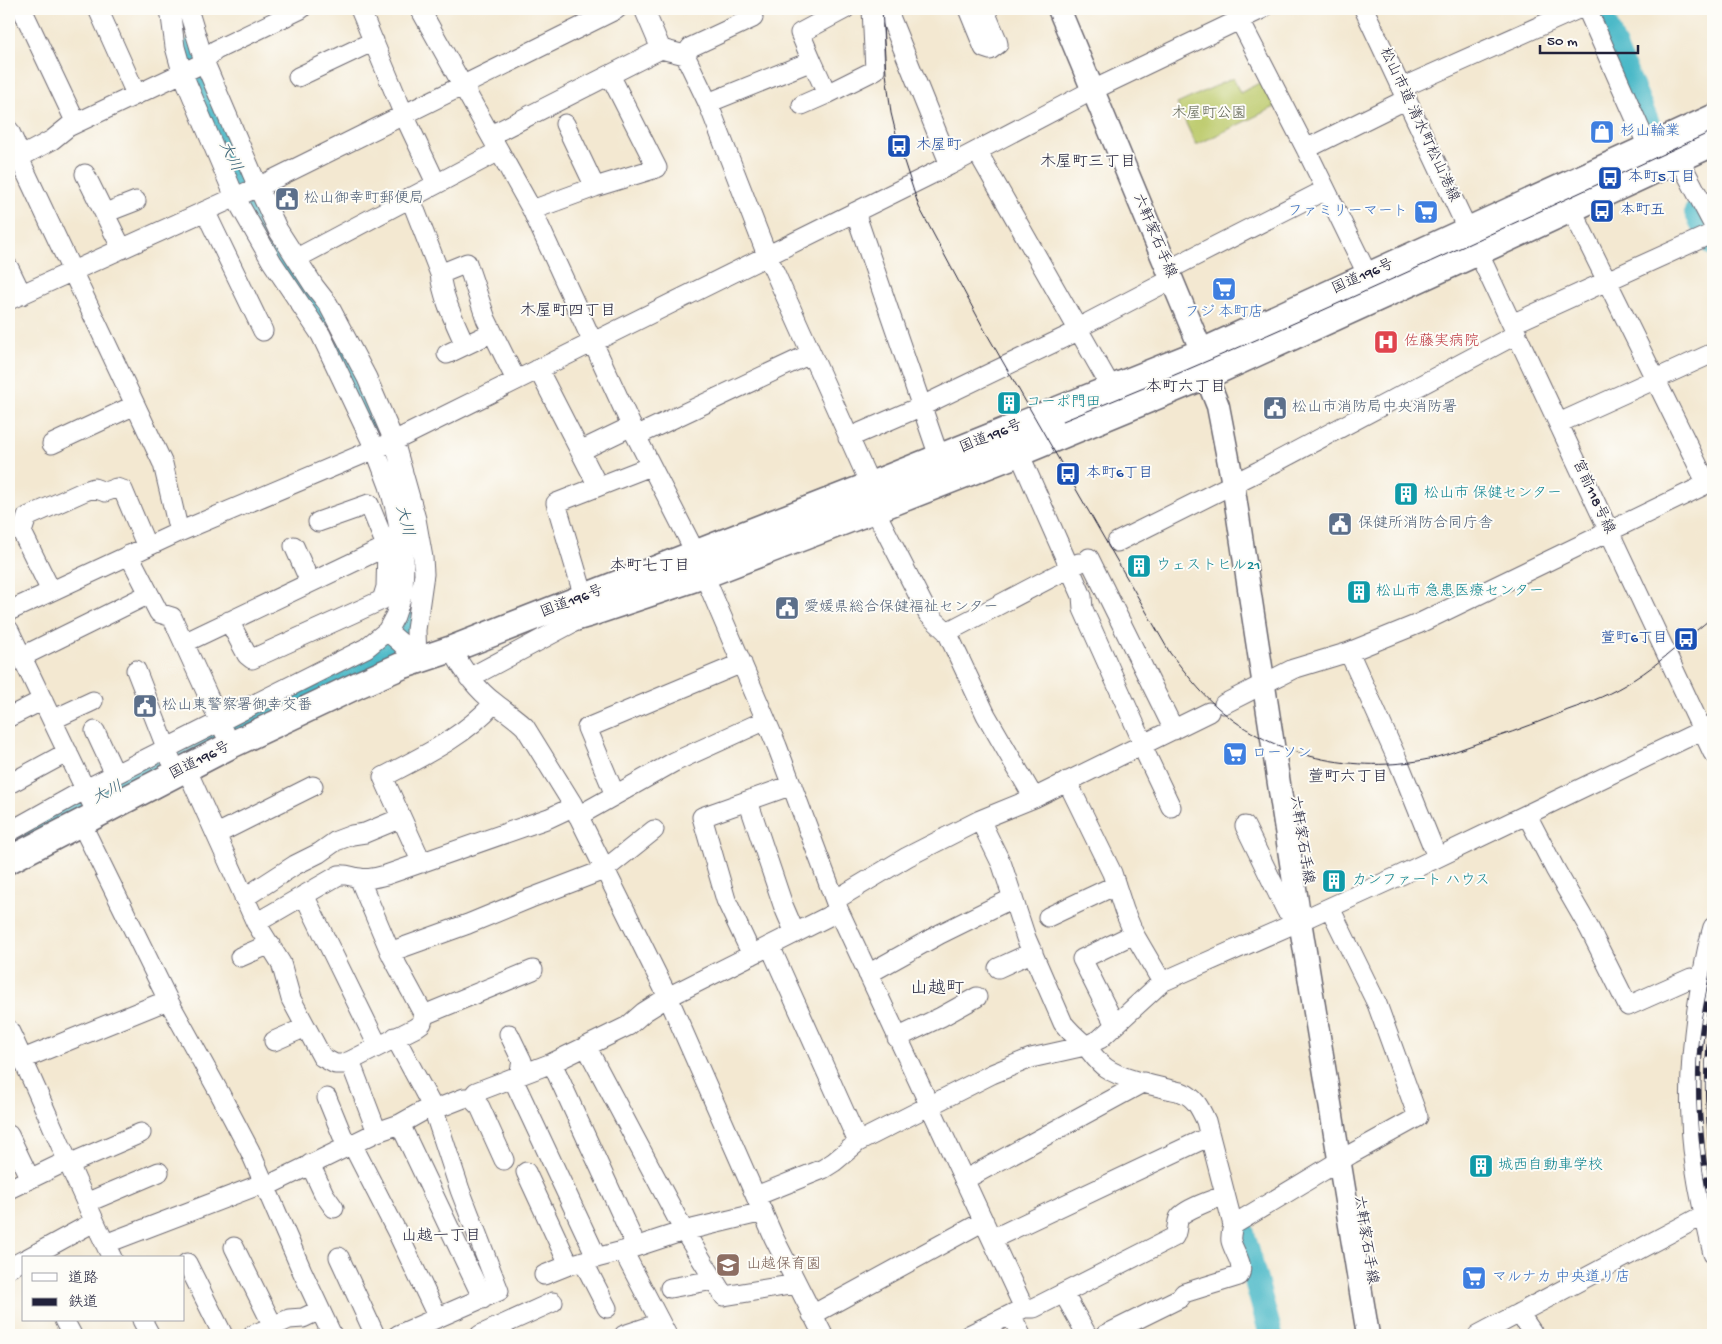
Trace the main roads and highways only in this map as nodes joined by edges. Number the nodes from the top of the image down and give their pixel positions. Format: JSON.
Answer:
{"nodes":[{"id":1,"x":1059,"y":9,"type":"edge"},
{"id":2,"x":1713,"y":118,"type":"edge"},
{"id":3,"x":1713,"y":143,"type":"edge"},
{"id":4,"x":1663,"y":153,"type":"junction"},
{"id":5,"x":1208,"y":366,"type":"junction"},
{"id":6,"x":945,"y":468,"type":"junction"},
{"id":7,"x":9,"y":860,"type":"edge"},
{"id":8,"x":1346,"y":1158,"type":"junction"},
{"id":9,"x":1368,"y":1335,"type":"edge"},
{"id":10,"x":1380,"y":1335,"type":"edge"}],
"edges":[{"from":1,"to":5,"type":"main road","name":"六軒家石手線"},
{"from":2,"to":4,"type":"highway","name":"国道196号"},
{"from":3,"to":4,"type":"highway","name":"国道196号"},
{"from":4,"to":5,"type":"highway","name":"国道196号"},
{"from":5,"to":6,"type":"highway","name":"国道196号"},
{"from":5,"to":6,"type":"highway","name":"国道196号"},
{"from":5,"to":8,"type":"main road","name":"六軒家石手線"},
{"from":6,"to":7,"type":"highway","name":"国道196号"},
{"from":8,"to":9,"type":"main road","name":"六軒家石手線"},
{"from":8,"to":10,"type":"main road","name":"六軒家石手線"}]}
